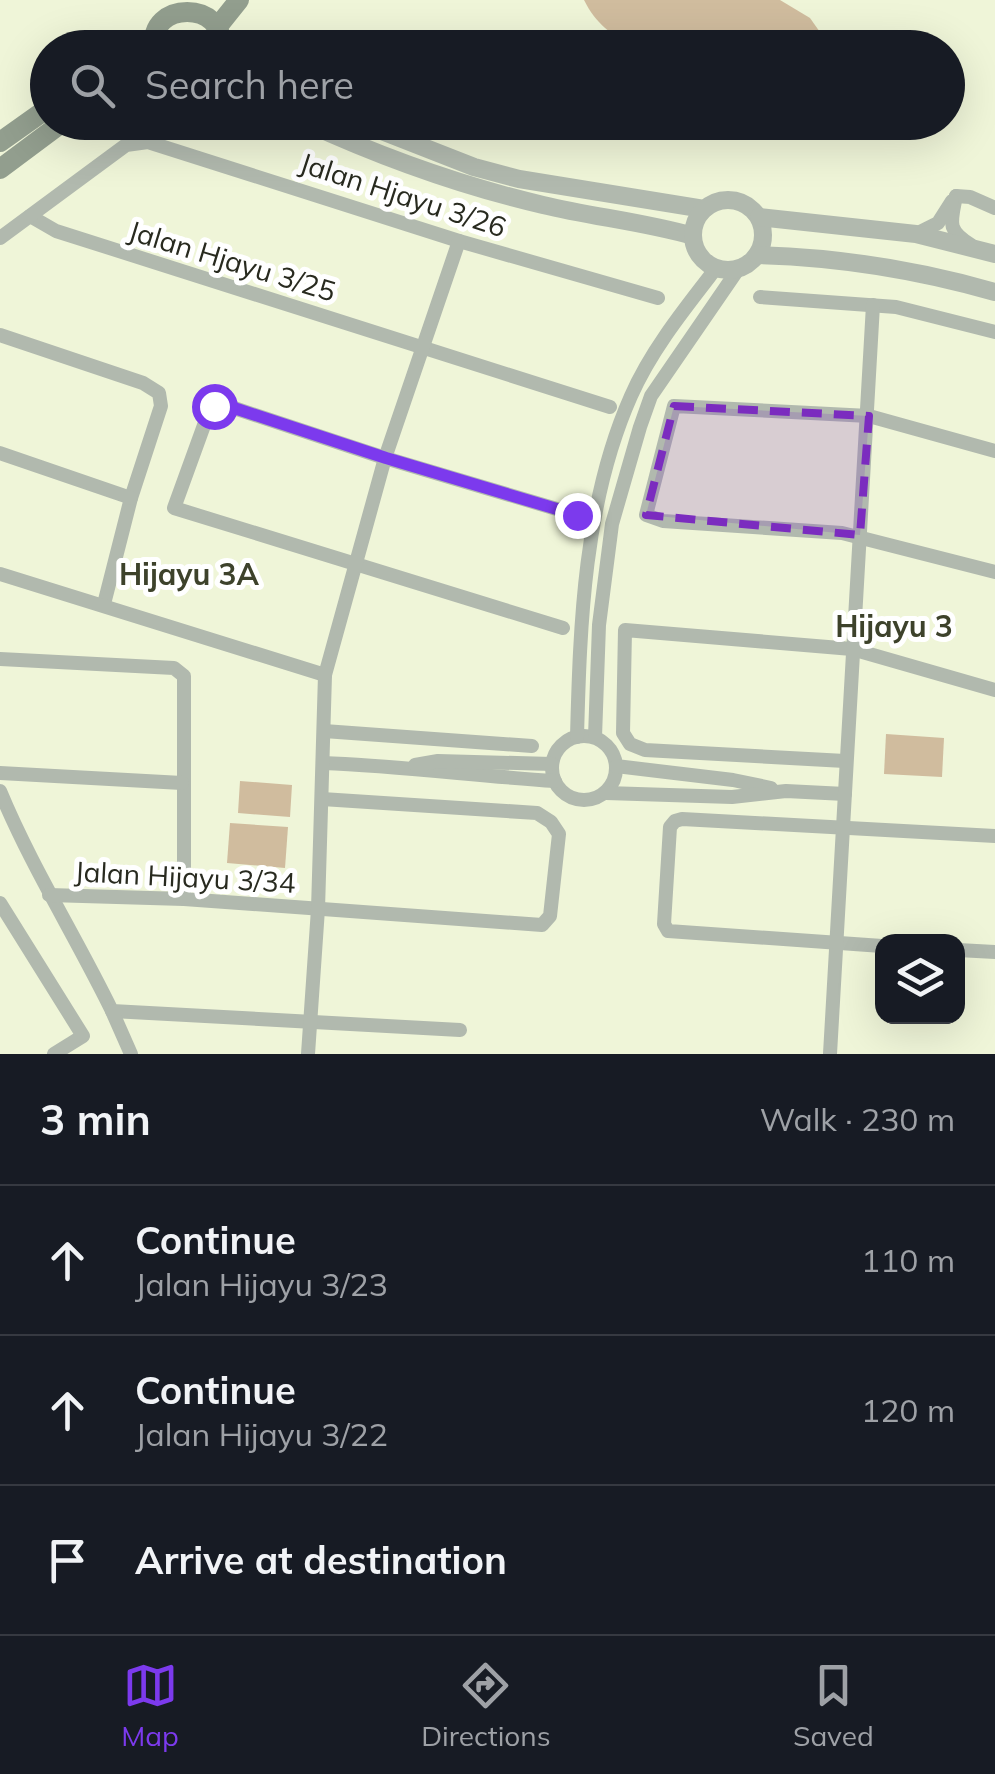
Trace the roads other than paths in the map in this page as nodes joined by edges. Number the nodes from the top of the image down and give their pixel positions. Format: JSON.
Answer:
{"nodes":[{"id":1,"x":239,"y":0,"type":"edge"},
{"id":2,"x":199,"y":3,"type":"edge"},
{"id":3,"x":219,"y":26,"type":"junction"},
{"id":4,"x":158,"y":30,"type":"edge"},
{"id":5,"x":219,"y":30,"type":"edge"},
{"id":6,"x":30,"y":121,"type":"edge"},
{"id":7,"x":38,"y":140,"type":"edge"},
{"id":8,"x":349,"y":140,"type":"edge"},
{"id":9,"x":405,"y":140,"type":"edge"},
{"id":10,"x":0,"y":142,"type":"edge"},
{"id":11,"x":0,"y":168,"type":"edge"},
{"id":12,"x":956,"y":196,"type":"junction"},
{"id":13,"x":995,"y":208,"type":"edge"},
{"id":14,"x":704,"y":209,"type":"junction"},
{"id":15,"x":30,"y":216,"type":"junction"},
{"id":16,"x":759,"y":217,"type":"junction"},
{"id":17,"x":916,"y":234,"type":"junction"},
{"id":18,"x":693,"y":236,"type":"junction"},
{"id":19,"x":0,"y":238,"type":"edge"},
{"id":20,"x":459,"y":241,"type":"junction"},
{"id":21,"x":986,"y":251,"type":"edge"},
{"id":22,"x":757,"y":254,"type":"junction"},
{"id":23,"x":716,"y":268,"type":"junction"},
{"id":24,"x":739,"y":268,"type":"junction"},
{"id":25,"x":995,"y":292,"type":"edge"},
{"id":26,"x":760,"y":297,"type":"dead end"},
{"id":27,"x":658,"y":298,"type":"dead end"},
{"id":28,"x":872,"y":305,"type":"junction"},
{"id":29,"x":995,"y":332,"type":"edge"},
{"id":30,"x":0,"y":336,"type":"edge"},
{"id":31,"x":423,"y":346,"type":"junction"},
{"id":32,"x":610,"y":407,"type":"dead end"},
{"id":33,"x":869,"y":416,"type":"junction"},
{"id":34,"x":995,"y":451,"type":"edge"},
{"id":35,"x":0,"y":453,"type":"edge"},
{"id":36,"x":386,"y":458,"type":"junction"},
{"id":37,"x":131,"y":498,"type":"junction"},
{"id":38,"x":577,"y":515,"type":"dead end"},
{"id":39,"x":860,"y":536,"type":"junction"},
{"id":40,"x":354,"y":563,"type":"junction"},
{"id":41,"x":995,"y":572,"type":"edge"},
{"id":42,"x":0,"y":574,"type":"edge"},
{"id":43,"x":104,"y":604,"type":"junction"},
{"id":44,"x":562,"y":628,"type":"dead end"},
{"id":45,"x":852,"y":649,"type":"junction"},
{"id":46,"x":0,"y":658,"type":"edge"},
{"id":47,"x":325,"y":675,"type":"junction"},
{"id":48,"x":995,"y":690,"type":"edge"},
{"id":49,"x":324,"y":731,"type":"junction"},
{"id":50,"x":577,"y":737,"type":"junction"},
{"id":51,"x":595,"y":737,"type":"junction"},
{"id":52,"x":532,"y":746,"type":"dead end"},
{"id":53,"x":845,"y":761,"type":"junction"},
{"id":54,"x":323,"y":762,"type":"junction"},
{"id":55,"x":552,"y":764,"type":"junction"},
{"id":56,"x":404,"y":766,"type":"junction"},
{"id":57,"x":616,"y":766,"type":"junction"},
{"id":58,"x":0,"y":774,"type":"edge"},
{"id":59,"x":555,"y":782,"type":"junction"},
{"id":60,"x":182,"y":783,"type":"junction"},
{"id":61,"x":0,"y":791,"type":"edge"},
{"id":62,"x":606,"y":792,"type":"junction"},
{"id":63,"x":786,"y":792,"type":"junction"},
{"id":64,"x":845,"y":794,"type":"junction"},
{"id":65,"x":322,"y":799,"type":"junction"},
{"id":66,"x":845,"y":826,"type":"junction"},
{"id":67,"x":995,"y":836,"type":"edge"},
{"id":68,"x":49,"y":895,"type":"junction"},
{"id":69,"x":184,"y":899,"type":"junction"},
{"id":70,"x":0,"y":903,"type":"edge"},
{"id":71,"x":318,"y":909,"type":"junction"},
{"id":72,"x":838,"y":943,"type":"junction"},
{"id":73,"x":875,"y":946,"type":"edge"},
{"id":74,"x":965,"y":950,"type":"edge"},
{"id":75,"x":995,"y":952,"type":"edge"},
{"id":76,"x":112,"y":1011,"type":"junction"},
{"id":77,"x":309,"y":1022,"type":"junction"},
{"id":78,"x":460,"y":1030,"type":"dead end"},
{"id":79,"x":54,"y":1054,"type":"edge"},
{"id":80,"x":131,"y":1054,"type":"edge"},
{"id":81,"x":308,"y":1054,"type":"edge"},
{"id":82,"x":830,"y":1054,"type":"edge"}],
"edges":[{"from":1,"to":3,"type":"main road"},
{"from":2,"to":3,"type":"main road"},
{"from":2,"to":4,"type":"main road"},
{"from":3,"to":5,"type":"main road"},
{"from":6,"to":10,"type":"main road"},
{"from":7,"to":11,"type":"main road"},
{"from":8,"to":18,"type":"street"},
{"from":9,"to":14,"type":"street"},
{"from":12,"to":13,"type":"street"},
{"from":12,"to":17,"type":"street"},
{"from":12,"to":21,"type":"street"},
{"from":14,"to":16,"type":"street"},
{"from":14,"to":18,"type":"street"},
{"from":15,"to":19,"type":"street","name":"Jalan Hjayu 3/26"},
{"from":15,"to":20,"type":"street","name":"Jalan Hjayu 3/26"},
{"from":15,"to":31,"type":"street","name":"Jalan Hjayu 3/25"},
{"from":16,"to":17,"type":"street"},
{"from":16,"to":22,"type":"street"},
{"from":17,"to":21,"type":"street"},
{"from":18,"to":23,"type":"street"},
{"from":20,"to":27,"type":"street","name":"Jalan Hjayu 3/26"},
{"from":20,"to":31,"type":"street"},
{"from":22,"to":24,"type":"street"},
{"from":22,"to":25,"type":"street"},
{"from":23,"to":24,"type":"street"},
{"from":23,"to":50,"type":"street"},
{"from":24,"to":51,"type":"street"},
{"from":26,"to":28,"type":"street"},
{"from":28,"to":29,"type":"street"},
{"from":28,"to":33,"type":"street"},
{"from":30,"to":37,"type":"street"},
{"from":31,"to":32,"type":"street","name":"Jalan Hjayu 3/25"},
{"from":31,"to":36,"type":"street"},
{"from":33,"to":34,"type":"street"},
{"from":33,"to":39,"type":"street"},
{"from":33,"to":39,"type":"street"},
{"from":35,"to":37,"type":"street"},
{"from":36,"to":38,"type":"street"},
{"from":36,"to":40,"type":"street"},
{"from":36,"to":40,"type":"street"},
{"from":37,"to":43,"type":"street"},
{"from":39,"to":41,"type":"street"},
{"from":39,"to":45,"type":"street"},
{"from":40,"to":44,"type":"street"},
{"from":40,"to":47,"type":"street"},
{"from":42,"to":43,"type":"street"},
{"from":43,"to":47,"type":"street"},
{"from":45,"to":48,"type":"street"},
{"from":45,"to":53,"type":"street"},
{"from":45,"to":53,"type":"street"},
{"from":46,"to":60,"type":"street"},
{"from":47,"to":49,"type":"street"},
{"from":49,"to":52,"type":"street"},
{"from":49,"to":54,"type":"street"},
{"from":50,"to":51,"type":"street"},
{"from":50,"to":55,"type":"street"},
{"from":51,"to":57,"type":"street"},
{"from":53,"to":64,"type":"street"},
{"from":54,"to":56,"type":"street"},
{"from":54,"to":65,"type":"street"},
{"from":55,"to":56,"type":"street"},
{"from":55,"to":59,"type":"street"},
{"from":56,"to":59,"type":"street"},
{"from":57,"to":62,"type":"street"},
{"from":57,"to":63,"type":"street"},
{"from":58,"to":60,"type":"street"},
{"from":59,"to":62,"type":"street"},
{"from":60,"to":69,"type":"street"},
{"from":61,"to":68,"type":"street"},
{"from":62,"to":63,"type":"street"},
{"from":63,"to":64,"type":"street"},
{"from":64,"to":66,"type":"street"},
{"from":65,"to":71,"type":"street"},
{"from":65,"to":71,"type":"street","name":"Jalan Hijayu 3/34"},
{"from":66,"to":67,"type":"street"},
{"from":66,"to":72,"type":"street"},
{"from":66,"to":72,"type":"street"},
{"from":68,"to":69,"type":"street","name":"Jalan Hijayu 3/34"},
{"from":68,"to":76,"type":"street"},
{"from":69,"to":71,"type":"street","name":"Jalan Hijayu 3/34"},
{"from":70,"to":79,"type":"street"},
{"from":71,"to":77,"type":"street"},
{"from":72,"to":73,"type":"street"},
{"from":72,"to":82,"type":"street"},
{"from":74,"to":75,"type":"street"},
{"from":76,"to":77,"type":"street"},
{"from":76,"to":80,"type":"street"},
{"from":77,"to":78,"type":"street"},
{"from":77,"to":81,"type":"street"}]}
